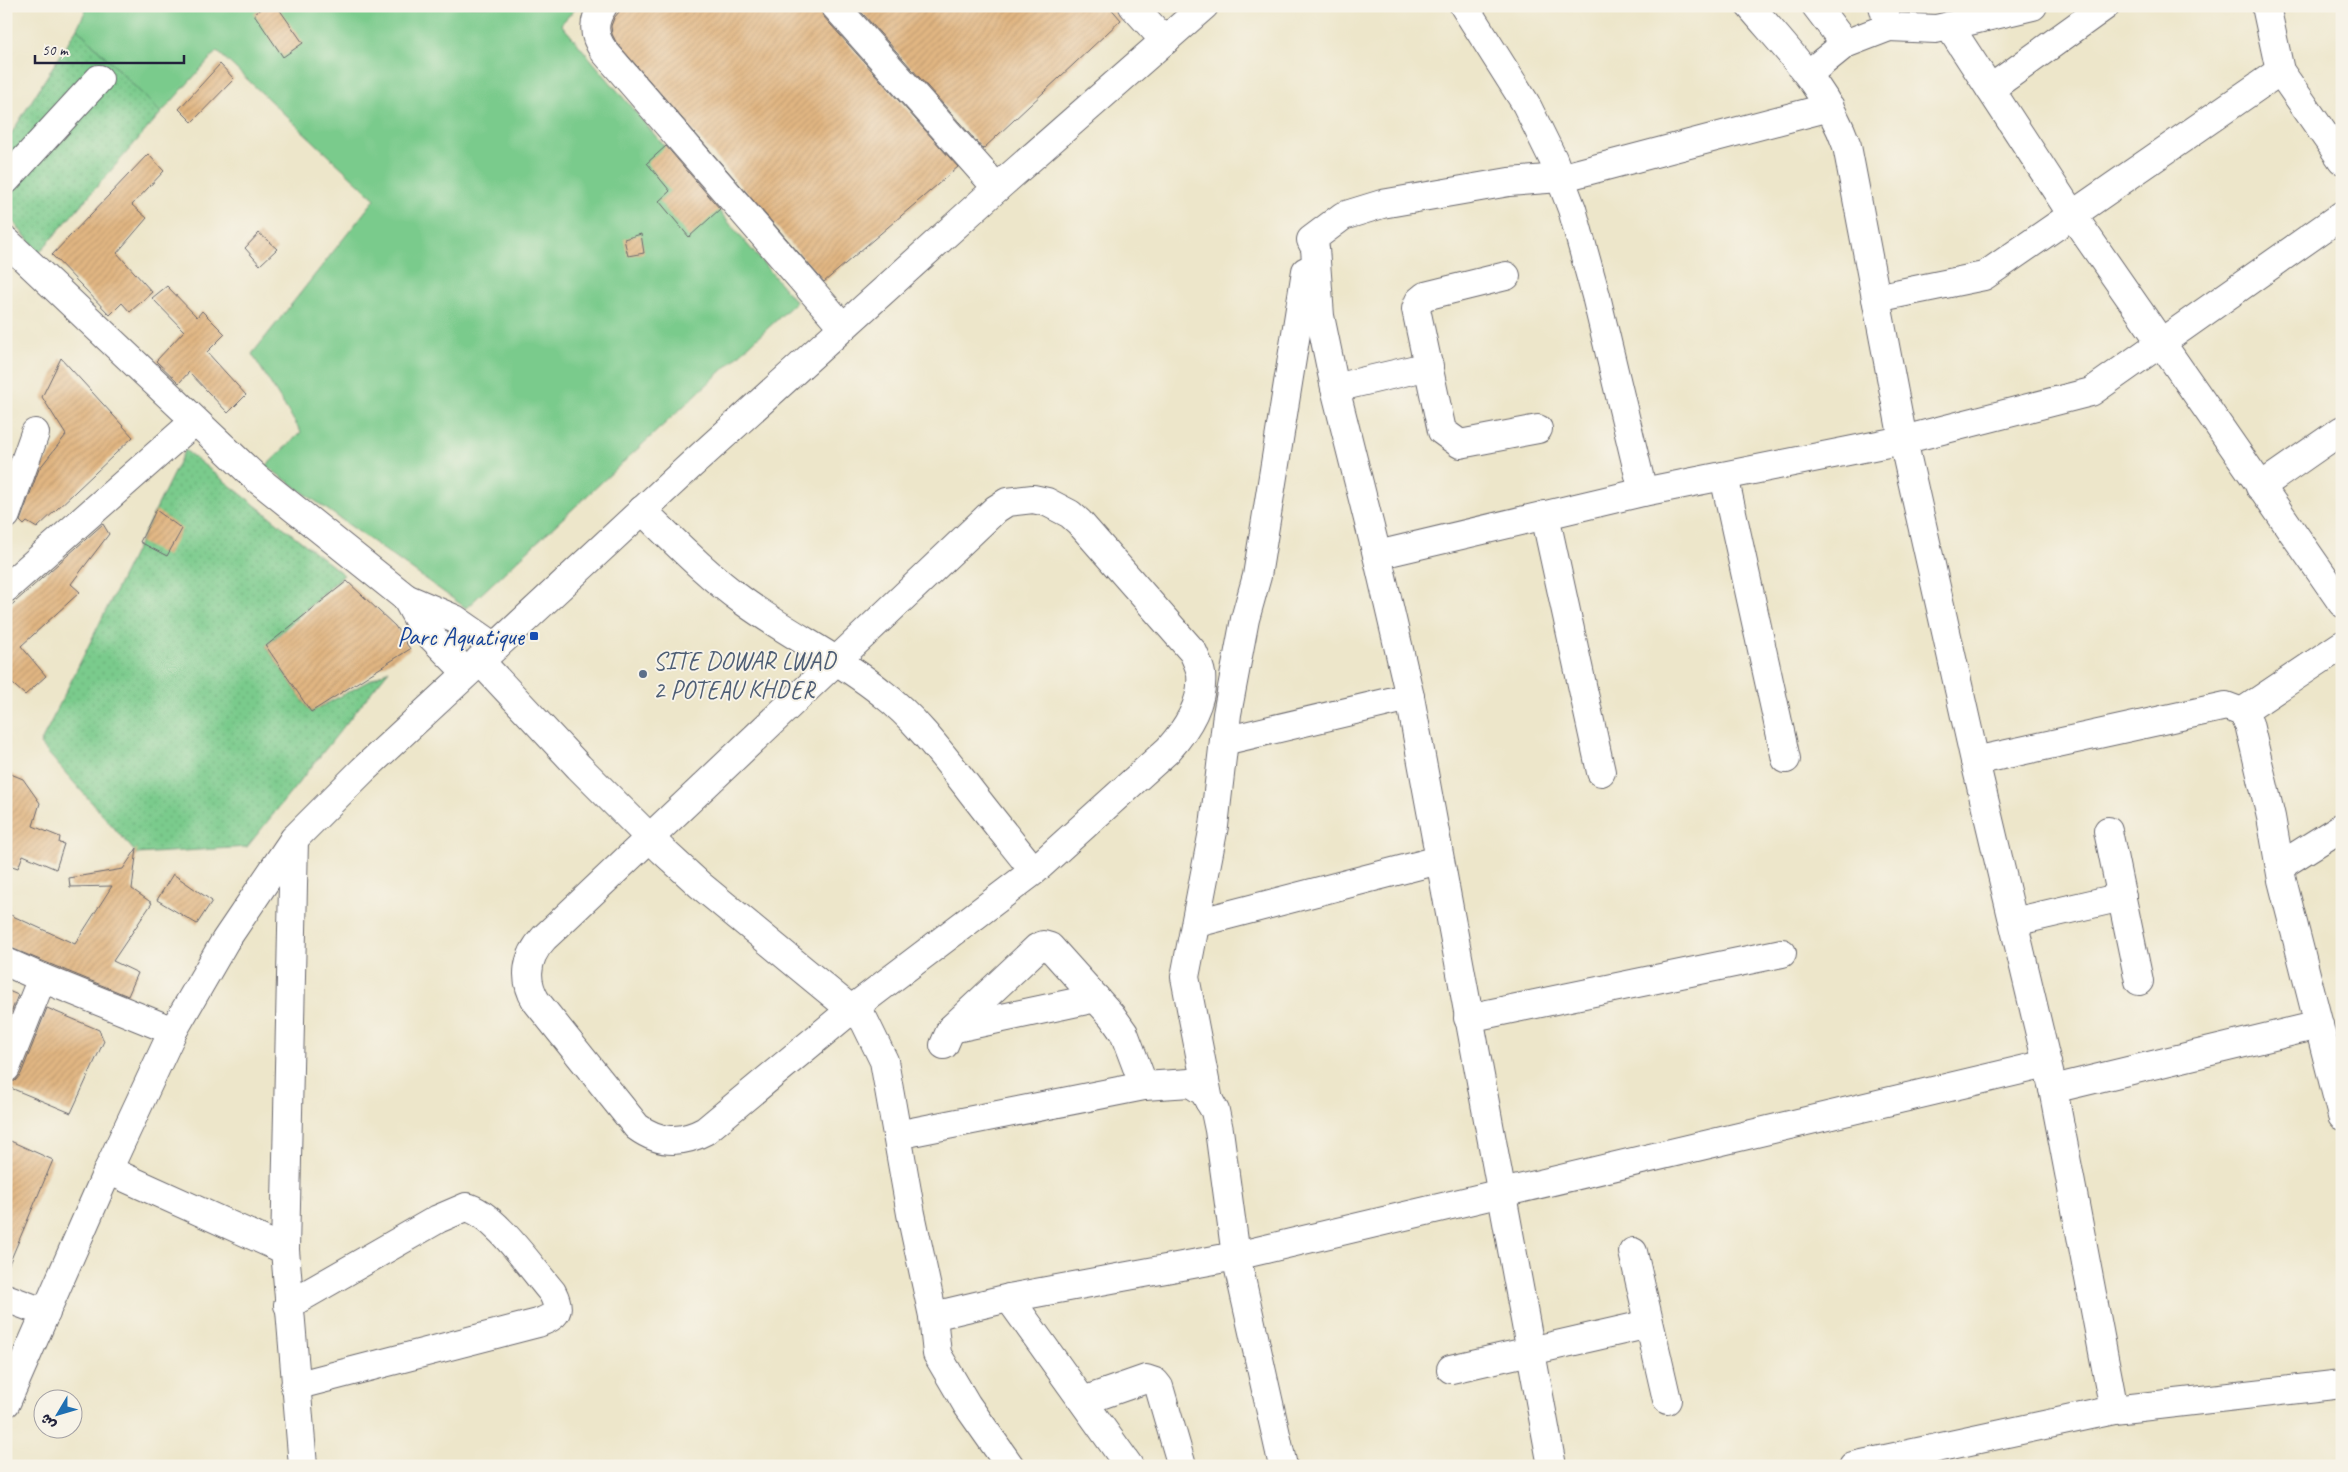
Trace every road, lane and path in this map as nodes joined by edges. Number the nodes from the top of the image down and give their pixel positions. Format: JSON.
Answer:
{"nodes":[{"id":1,"x":603,"y":6,"type":"edge"},
{"id":2,"x":835,"y":6,"type":"edge"},
{"id":3,"x":1133,"y":6,"type":"edge"},
{"id":4,"x":1204,"y":6,"type":"edge"},
{"id":5,"x":1464,"y":6,"type":"edge"},
{"id":6,"x":1750,"y":6,"type":"edge"},
{"id":7,"x":1816,"y":6,"type":"edge"},
{"id":8,"x":2033,"y":6,"type":"edge"},
{"id":9,"x":2105,"y":6,"type":"edge"},
{"id":10,"x":2266,"y":6,"type":"edge"},
{"id":11,"x":1886,"y":17,"type":"edge"},
{"id":12,"x":1949,"y":26,"type":"junction"},
{"id":13,"x":1165,"y":41,"type":"junction"},
{"id":14,"x":1846,"y":44,"type":"junction"},
{"id":15,"x":2280,"y":71,"type":"junction"},
{"id":16,"x":1808,"y":74,"type":"junction"},
{"id":17,"x":99,"y":78,"type":"dead end"},
{"id":18,"x":1990,"y":89,"type":"junction"},
{"id":19,"x":1830,"y":107,"type":"junction"},
{"id":20,"x":2342,"y":160,"type":"edge"},
{"id":21,"x":1560,"y":178,"type":"junction"},
{"id":22,"x":6,"y":180,"type":"edge"},
{"id":23,"x":997,"y":188,"type":"junction"},
{"id":24,"x":2342,"y":215,"type":"edge"},
{"id":25,"x":2073,"y":216,"type":"junction"},
{"id":26,"x":1311,"y":240,"type":"junction"},
{"id":27,"x":6,"y":241,"type":"edge"},
{"id":28,"x":1506,"y":276,"type":"dead end"},
{"id":29,"x":1876,"y":298,"type":"junction"},
{"id":30,"x":843,"y":327,"type":"junction"},
{"id":31,"x":2160,"y":342,"type":"junction"},
{"id":32,"x":1428,"y":366,"type":"junction"},
{"id":33,"x":1335,"y":388,"type":"junction"},
{"id":34,"x":195,"y":421,"type":"junction"},
{"id":35,"x":1538,"y":429,"type":"dead end"},
{"id":36,"x":2342,"y":430,"type":"edge"},
{"id":37,"x":35,"y":433,"type":"dead end"},
{"id":38,"x":1903,"y":440,"type":"junction"},
{"id":39,"x":1724,"y":476,"type":"junction"},
{"id":40,"x":2260,"y":487,"type":"junction"},
{"id":41,"x":1643,"y":492,"type":"junction"},
{"id":42,"x":642,"y":510,"type":"junction"},
{"id":43,"x":6,"y":515,"type":"edge"},
{"id":44,"x":1545,"y":515,"type":"junction"},
{"id":45,"x":1378,"y":555,"type":"junction"},
{"id":46,"x":6,"y":588,"type":"edge"},
{"id":47,"x":406,"y":598,"type":"junction"},
{"id":48,"x":2342,"y":603,"type":"edge"},
{"id":49,"x":2342,"y":644,"type":"edge"},
{"id":50,"x":480,"y":660,"type":"junction"},
{"id":51,"x":837,"y":661,"type":"junction"},
{"id":52,"x":1410,"y":697,"type":"junction"},
{"id":53,"x":2242,"y":712,"type":"junction"},
{"id":54,"x":1224,"y":741,"type":"junction"},
{"id":55,"x":1786,"y":759,"type":"dead end"},
{"id":56,"x":1975,"y":761,"type":"junction"},
{"id":57,"x":1600,"y":772,"type":"dead end"},
{"id":58,"x":2342,"y":827,"type":"edge"},
{"id":59,"x":2108,"y":831,"type":"dead end"},
{"id":60,"x":650,"y":838,"type":"junction"},
{"id":61,"x":294,"y":839,"type":"junction"},
{"id":62,"x":1439,"y":860,"type":"junction"},
{"id":63,"x":2280,"y":866,"type":"junction"},
{"id":64,"x":1034,"y":871,"type":"junction"},
{"id":65,"x":2122,"y":897,"type":"junction"},
{"id":66,"x":2014,"y":922,"type":"junction"},
{"id":67,"x":1197,"y":923,"type":"junction"},
{"id":68,"x":1782,"y":953,"type":"dead end"},
{"id":69,"x":6,"y":962,"type":"edge"},
{"id":70,"x":42,"y":978,"type":"junction"},
{"id":71,"x":2139,"y":981,"type":"dead end"},
{"id":72,"x":1096,"y":998,"type":"junction"},
{"id":73,"x":852,"y":1009,"type":"junction"},
{"id":74,"x":1468,"y":1018,"type":"junction"},
{"id":75,"x":2319,"y":1025,"type":"junction"},
{"id":76,"x":173,"y":1031,"type":"junction"},
{"id":77,"x":6,"y":1068,"type":"edge"},
{"id":78,"x":2050,"y":1077,"type":"junction"},
{"id":79,"x":1144,"y":1086,"type":"junction"},
{"id":80,"x":1210,"y":1101,"type":"junction"},
{"id":81,"x":2342,"y":1116,"type":"edge"},
{"id":82,"x":897,"y":1135,"type":"junction"},
{"id":83,"x":108,"y":1170,"type":"junction"},
{"id":84,"x":1501,"y":1192,"type":"junction"},
{"id":85,"x":285,"y":1250,"type":"junction"},
{"id":86,"x":1633,"y":1252,"type":"dead end"},
{"id":87,"x":1236,"y":1256,"type":"junction"},
{"id":88,"x":6,"y":1298,"type":"edge"},
{"id":89,"x":1009,"y":1298,"type":"junction"},
{"id":90,"x":288,"y":1305,"type":"junction"},
{"id":91,"x":46,"y":1313,"type":"junction"},
{"id":92,"x":933,"y":1316,"type":"junction"},
{"id":93,"x":1649,"y":1324,"type":"junction"},
{"id":94,"x":1531,"y":1351,"type":"junction"},
{"id":95,"x":1451,"y":1369,"type":"dead end"},
{"id":96,"x":2342,"y":1384,"type":"edge"},
{"id":97,"x":295,"y":1386,"type":"junction"},
{"id":98,"x":1667,"y":1400,"type":"dead end"},
{"id":99,"x":1083,"y":1401,"type":"junction"},
{"id":100,"x":6,"y":1403,"type":"edge"},
{"id":101,"x":2114,"y":1410,"type":"junction"},
{"id":102,"x":303,"y":1466,"type":"edge"},
{"id":103,"x":1010,"y":1466,"type":"edge"},
{"id":104,"x":1129,"y":1466,"type":"edge"},
{"id":105,"x":1182,"y":1466,"type":"edge"},
{"id":106,"x":1283,"y":1466,"type":"edge"},
{"id":107,"x":1552,"y":1466,"type":"edge"},
{"id":108,"x":1853,"y":1466,"type":"edge"}],
"edges":[{"from":1,"to":30,"type":"street"},
{"from":2,"to":23,"type":"street"},
{"from":3,"to":13,"type":"street"},
{"from":4,"to":13,"type":"street"},
{"from":5,"to":21,"type":"street"},
{"from":6,"to":16,"type":"street"},
{"from":7,"to":14,"type":"street"},
{"from":8,"to":12,"type":"street"},
{"from":9,"to":18,"type":"street"},
{"from":10,"to":15,"type":"street"},
{"from":11,"to":12,"type":"street"},
{"from":11,"to":14,"type":"street"},
{"from":12,"to":18,"type":"street"},
{"from":13,"to":23,"type":"street"},
{"from":14,"to":16,"type":"street"},
{"from":15,"to":20,"type":"street"},
{"from":15,"to":25,"type":"street"},
{"from":16,"to":19,"type":"street"},
{"from":17,"to":22,"type":"street"},
{"from":18,"to":25,"type":"street"},
{"from":19,"to":21,"type":"street"},
{"from":19,"to":29,"type":"street"},
{"from":21,"to":26,"type":"street"},
{"from":21,"to":41,"type":"street"},
{"from":23,"to":30,"type":"street"},
{"from":24,"to":31,"type":"street"},
{"from":25,"to":29,"type":"street"},
{"from":25,"to":31,"type":"street"},
{"from":26,"to":33,"type":"street"},
{"from":26,"to":54,"type":"street"},
{"from":27,"to":34,"type":"street"},
{"from":28,"to":32,"type":"street"},
{"from":29,"to":38,"type":"street"},
{"from":30,"to":42,"type":"street"},
{"from":31,"to":38,"type":"street"},
{"from":31,"to":40,"type":"street"},
{"from":32,"to":33,"type":"street"},
{"from":32,"to":35,"type":"street"},
{"from":33,"to":45,"type":"street"},
{"from":34,"to":46,"type":"street"},
{"from":34,"to":47,"type":"street"},
{"from":36,"to":40,"type":"street"},
{"from":37,"to":43,"type":"street"},
{"from":38,"to":39,"type":"street"},
{"from":38,"to":56,"type":"street"},
{"from":39,"to":41,"type":"street"},
{"from":39,"to":55,"type":"street"},
{"from":40,"to":48,"type":"street"},
{"from":41,"to":44,"type":"street"},
{"from":42,"to":50,"type":"street"},
{"from":42,"to":51,"type":"street"},
{"from":44,"to":45,"type":"street"},
{"from":44,"to":57,"type":"street"},
{"from":45,"to":52,"type":"street"},
{"from":47,"to":50,"type":"street"},
{"from":47,"to":50,"type":"street"},
{"from":49,"to":53,"type":"street"},
{"from":50,"to":60,"type":"street"},
{"from":50,"to":61,"type":"street"},
{"from":51,"to":60,"type":"street"},
{"from":51,"to":64,"type":"street"},
{"from":51,"to":64,"type":"street"},
{"from":52,"to":54,"type":"street"},
{"from":52,"to":62,"type":"street"},
{"from":53,"to":56,"type":"street"},
{"from":53,"to":63,"type":"street"},
{"from":54,"to":67,"type":"street"},
{"from":56,"to":66,"type":"street"},
{"from":58,"to":63,"type":"street"},
{"from":59,"to":65,"type":"street"},
{"from":60,"to":73,"type":"street"},
{"from":60,"to":73,"type":"street"},
{"from":61,"to":76,"type":"street"},
{"from":61,"to":85,"type":"street"},
{"from":62,"to":67,"type":"street"},
{"from":62,"to":74,"type":"street"},
{"from":63,"to":75,"type":"street"},
{"from":64,"to":73,"type":"street"},
{"from":65,"to":66,"type":"street"},
{"from":65,"to":71,"type":"street"},
{"from":66,"to":78,"type":"street"},
{"from":67,"to":80,"type":"street"},
{"from":68,"to":74,"type":"street"},
{"from":69,"to":70,"type":"street"},
{"from":70,"to":76,"type":"street"},
{"from":70,"to":77,"type":"street"},
{"from":72,"to":72,"type":"street"},
{"from":72,"to":79,"type":"street"},
{"from":73,"to":82,"type":"street"},
{"from":74,"to":84,"type":"street"},
{"from":75,"to":78,"type":"street"},
{"from":75,"to":81,"type":"street"},
{"from":76,"to":83,"type":"street"},
{"from":78,"to":84,"type":"street"},
{"from":78,"to":101,"type":"street"},
{"from":79,"to":80,"type":"street"},
{"from":79,"to":82,"type":"street"},
{"from":80,"to":87,"type":"street"},
{"from":82,"to":92,"type":"street"},
{"from":83,"to":85,"type":"street"},
{"from":83,"to":91,"type":"street"},
{"from":84,"to":87,"type":"street"},
{"from":84,"to":94,"type":"street"},
{"from":85,"to":90,"type":"street"},
{"from":86,"to":93,"type":"street"},
{"from":87,"to":89,"type":"street"},
{"from":87,"to":106,"type":"street"},
{"from":88,"to":91,"type":"street"},
{"from":89,"to":92,"type":"street"},
{"from":89,"to":99,"type":"street"},
{"from":90,"to":97,"type":"street"},
{"from":90,"to":97,"type":"street"},
{"from":91,"to":100,"type":"street"},
{"from":92,"to":103,"type":"street"},
{"from":93,"to":94,"type":"street"},
{"from":93,"to":98,"type":"street"},
{"from":94,"to":95,"type":"street"},
{"from":94,"to":107,"type":"street"},
{"from":96,"to":101,"type":"street"},
{"from":97,"to":102,"type":"street"},
{"from":99,"to":104,"type":"street"},
{"from":99,"to":105,"type":"street"},
{"from":101,"to":108,"type":"street"}]}
